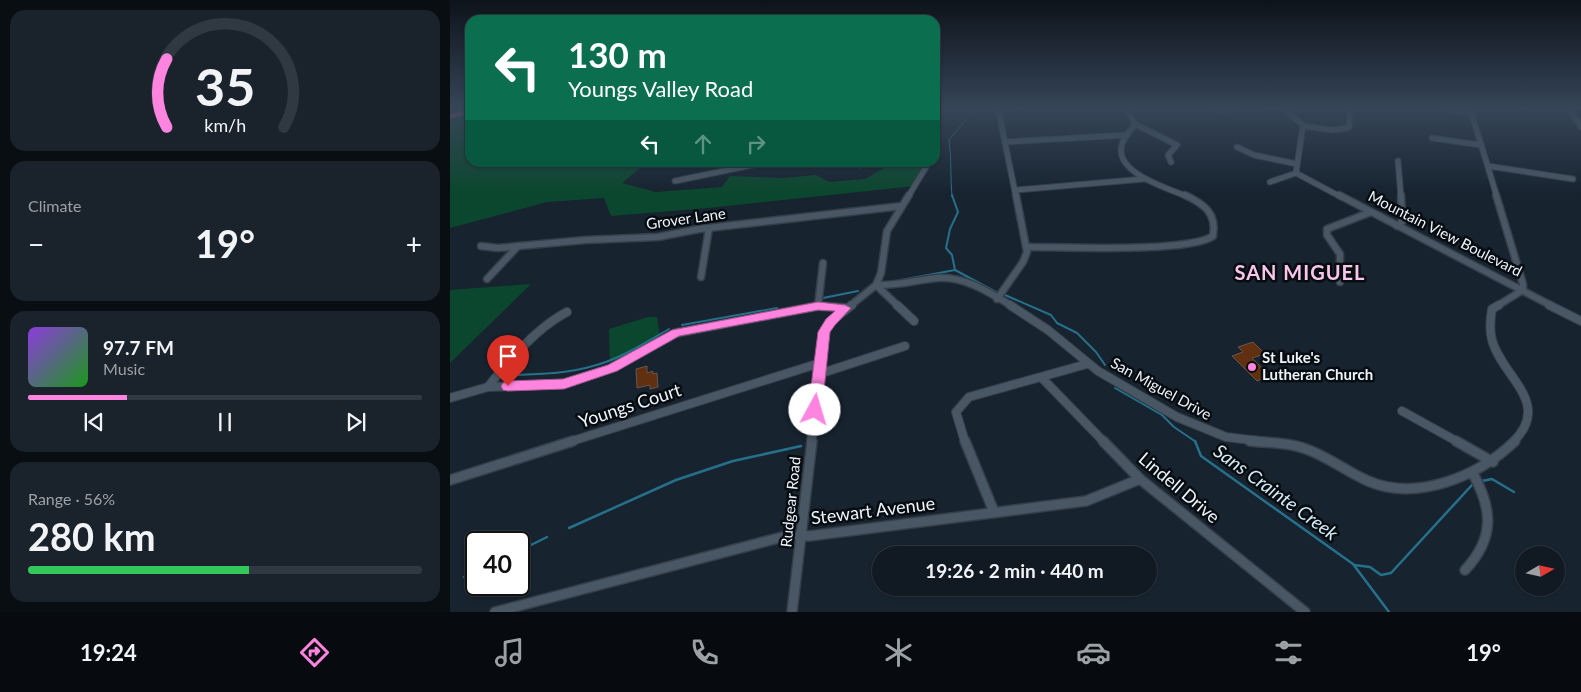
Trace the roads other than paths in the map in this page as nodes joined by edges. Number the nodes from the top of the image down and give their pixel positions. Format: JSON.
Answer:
{"nodes":[{"id":1,"x":1004,"y":137,"type":"edge"},
{"id":2,"x":1100,"y":137,"type":"edge"},
{"id":3,"x":1126,"y":137,"type":"edge"},
{"id":4,"x":1162,"y":137,"type":"edge"},
{"id":5,"x":1301,"y":137,"type":"edge"},
{"id":6,"x":1479,"y":137,"type":"edge"},
{"id":7,"x":1432,"y":138,"type":"dead end"},
{"id":8,"x":1005,"y":142,"type":"junction"},
{"id":9,"x":1482,"y":145,"type":"junction"},
{"id":10,"x":1237,"y":147,"type":"dead end"},
{"id":11,"x":1398,"y":161,"type":"dead end"},
{"id":12,"x":1171,"y":162,"type":"dead end"},
{"id":13,"x":1297,"y":164,"type":"junction"},
{"id":14,"x":1488,"y":166,"type":"junction"},
{"id":15,"x":743,"y":167,"type":"edge"},
{"id":16,"x":927,"y":167,"type":"edge"},
{"id":17,"x":1296,"y":173,"type":"junction"},
{"id":18,"x":1144,"y":179,"type":"junction"},
{"id":19,"x":1573,"y":179,"type":"dead end"},
{"id":20,"x":675,"y":181,"type":"dead end"},
{"id":21,"x":1270,"y":182,"type":"dead end"},
{"id":22,"x":1015,"y":190,"type":"junction"},
{"id":23,"x":902,"y":206,"type":"junction"},
{"id":24,"x":1371,"y":212,"type":"junction"},
{"id":25,"x":1397,"y":226,"type":"junction"},
{"id":26,"x":709,"y":228,"type":"junction"},
{"id":27,"x":481,"y":246,"type":"dead end"},
{"id":28,"x":518,"y":246,"type":"junction"},
{"id":29,"x":1027,"y":247,"type":"junction"},
{"id":30,"x":823,"y":263,"type":"dead end"},
{"id":31,"x":701,"y":277,"type":"dead end"},
{"id":32,"x":487,"y":279,"type":"dead end"},
{"id":33,"x":1340,"y":282,"type":"dead end"},
{"id":34,"x":876,"y":285,"type":"junction"},
{"id":35,"x":1523,"y":290,"type":"junction"},
{"id":36,"x":997,"y":299,"type":"junction"},
{"id":37,"x":818,"y":306,"type":"junction"},
{"id":38,"x":845,"y":308,"type":"junction"},
{"id":39,"x":568,"y":312,"type":"dead end"},
{"id":40,"x":914,"y":321,"type":"dead end"},
{"id":41,"x":1581,"y":321,"type":"edge"},
{"id":42,"x":905,"y":346,"type":"dead end"},
{"id":43,"x":820,"y":363,"type":"junction"},
{"id":44,"x":1087,"y":364,"type":"junction"},
{"id":45,"x":819,"y":374,"type":"junction"},
{"id":46,"x":1042,"y":378,"type":"junction"},
{"id":47,"x":488,"y":387,"type":"junction"},
{"id":48,"x":450,"y":398,"type":"edge"},
{"id":49,"x":1402,"y":411,"type":"dead end"},
{"id":50,"x":1494,"y":462,"type":"junction"},
{"id":51,"x":1472,"y":472,"type":"junction"},
{"id":52,"x":1140,"y":479,"type":"junction"},
{"id":53,"x":450,"y":480,"type":"edge"},
{"id":54,"x":994,"y":512,"type":"junction"},
{"id":55,"x":800,"y":535,"type":"junction"},
{"id":56,"x":1465,"y":570,"type":"dead end"},
{"id":57,"x":494,"y":612,"type":"edge"},
{"id":58,"x":792,"y":612,"type":"edge"},
{"id":59,"x":1305,"y":612,"type":"edge"}],
"edges":[{"from":1,"to":8,"type":"street"},
{"from":2,"to":8,"type":"street"},
{"from":3,"to":18,"type":"street"},
{"from":4,"to":12,"type":"street"},
{"from":5,"to":13,"type":"street"},
{"from":6,"to":9,"type":"street"},
{"from":7,"to":9,"type":"street"},
{"from":8,"to":22,"type":"street"},
{"from":9,"to":14,"type":"street"},
{"from":10,"to":13,"type":"street"},
{"from":11,"to":25,"type":"street"},
{"from":13,"to":17,"type":"street"},
{"from":14,"to":19,"type":"street"},
{"from":14,"to":35,"type":"street"},
{"from":15,"to":20,"type":"street"},
{"from":16,"to":23,"type":"street"},
{"from":17,"to":21,"type":"street"},
{"from":17,"to":24,"type":"street","name":"Mountain View Boulevard"},
{"from":18,"to":22,"type":"street"},
{"from":18,"to":29,"type":"street"},
{"from":22,"to":29,"type":"street"},
{"from":23,"to":26,"type":"street","name":"Grover Lane"},
{"from":23,"to":34,"type":"street"},
{"from":24,"to":25,"type":"street","name":"Mountain View Boulevard"},
{"from":24,"to":33,"type":"street"},
{"from":25,"to":35,"type":"street","name":"Mountain View Boulevard"},
{"from":26,"to":28,"type":"street","name":"Grover Lane"},
{"from":26,"to":31,"type":"street"},
{"from":27,"to":28,"type":"street","name":"Grover Lane"},
{"from":28,"to":32,"type":"street"},
{"from":29,"to":36,"type":"street"},
{"from":30,"to":37,"type":"street"},
{"from":34,"to":36,"type":"street","name":"San Miguel Drive"},
{"from":34,"to":38,"type":"street","name":"Rudgear Road"},
{"from":34,"to":40,"type":"street"},
{"from":35,"to":41,"type":"street","name":"Mountain View Boulevard"},
{"from":35,"to":50,"type":"street","name":"San Miguel Drive"},
{"from":36,"to":44,"type":"street","name":"San Miguel Drive"},
{"from":37,"to":38,"type":"street"},
{"from":37,"to":47,"type":"street"},
{"from":38,"to":43,"type":"street","name":"Rudgear Road"},
{"from":39,"to":47,"type":"street"},
{"from":42,"to":45,"type":"street"},
{"from":43,"to":45,"type":"street","name":"Rudgear Road"},
{"from":43,"to":53,"type":"street","name":"Youngs Court"},
{"from":44,"to":46,"type":"street"},
{"from":44,"to":51,"type":"street","name":"San Miguel Drive"},
{"from":45,"to":55,"type":"street","name":"Rudgear Road"},
{"from":46,"to":52,"type":"street","name":"Lindell Drive"},
{"from":46,"to":54,"type":"street"},
{"from":47,"to":48,"type":"street"},
{"from":49,"to":50,"type":"street"},
{"from":50,"to":51,"type":"street","name":"San Miguel Drive"},
{"from":51,"to":56,"type":"street"},
{"from":52,"to":54,"type":"street","name":"Stewart Avenue"},
{"from":52,"to":59,"type":"street","name":"Lindell Drive"},
{"from":54,"to":55,"type":"street","name":"Stewart Avenue"},
{"from":55,"to":57,"type":"street","name":"Stewart Avenue"},
{"from":55,"to":58,"type":"street","name":"Rudgear Road"}]}
